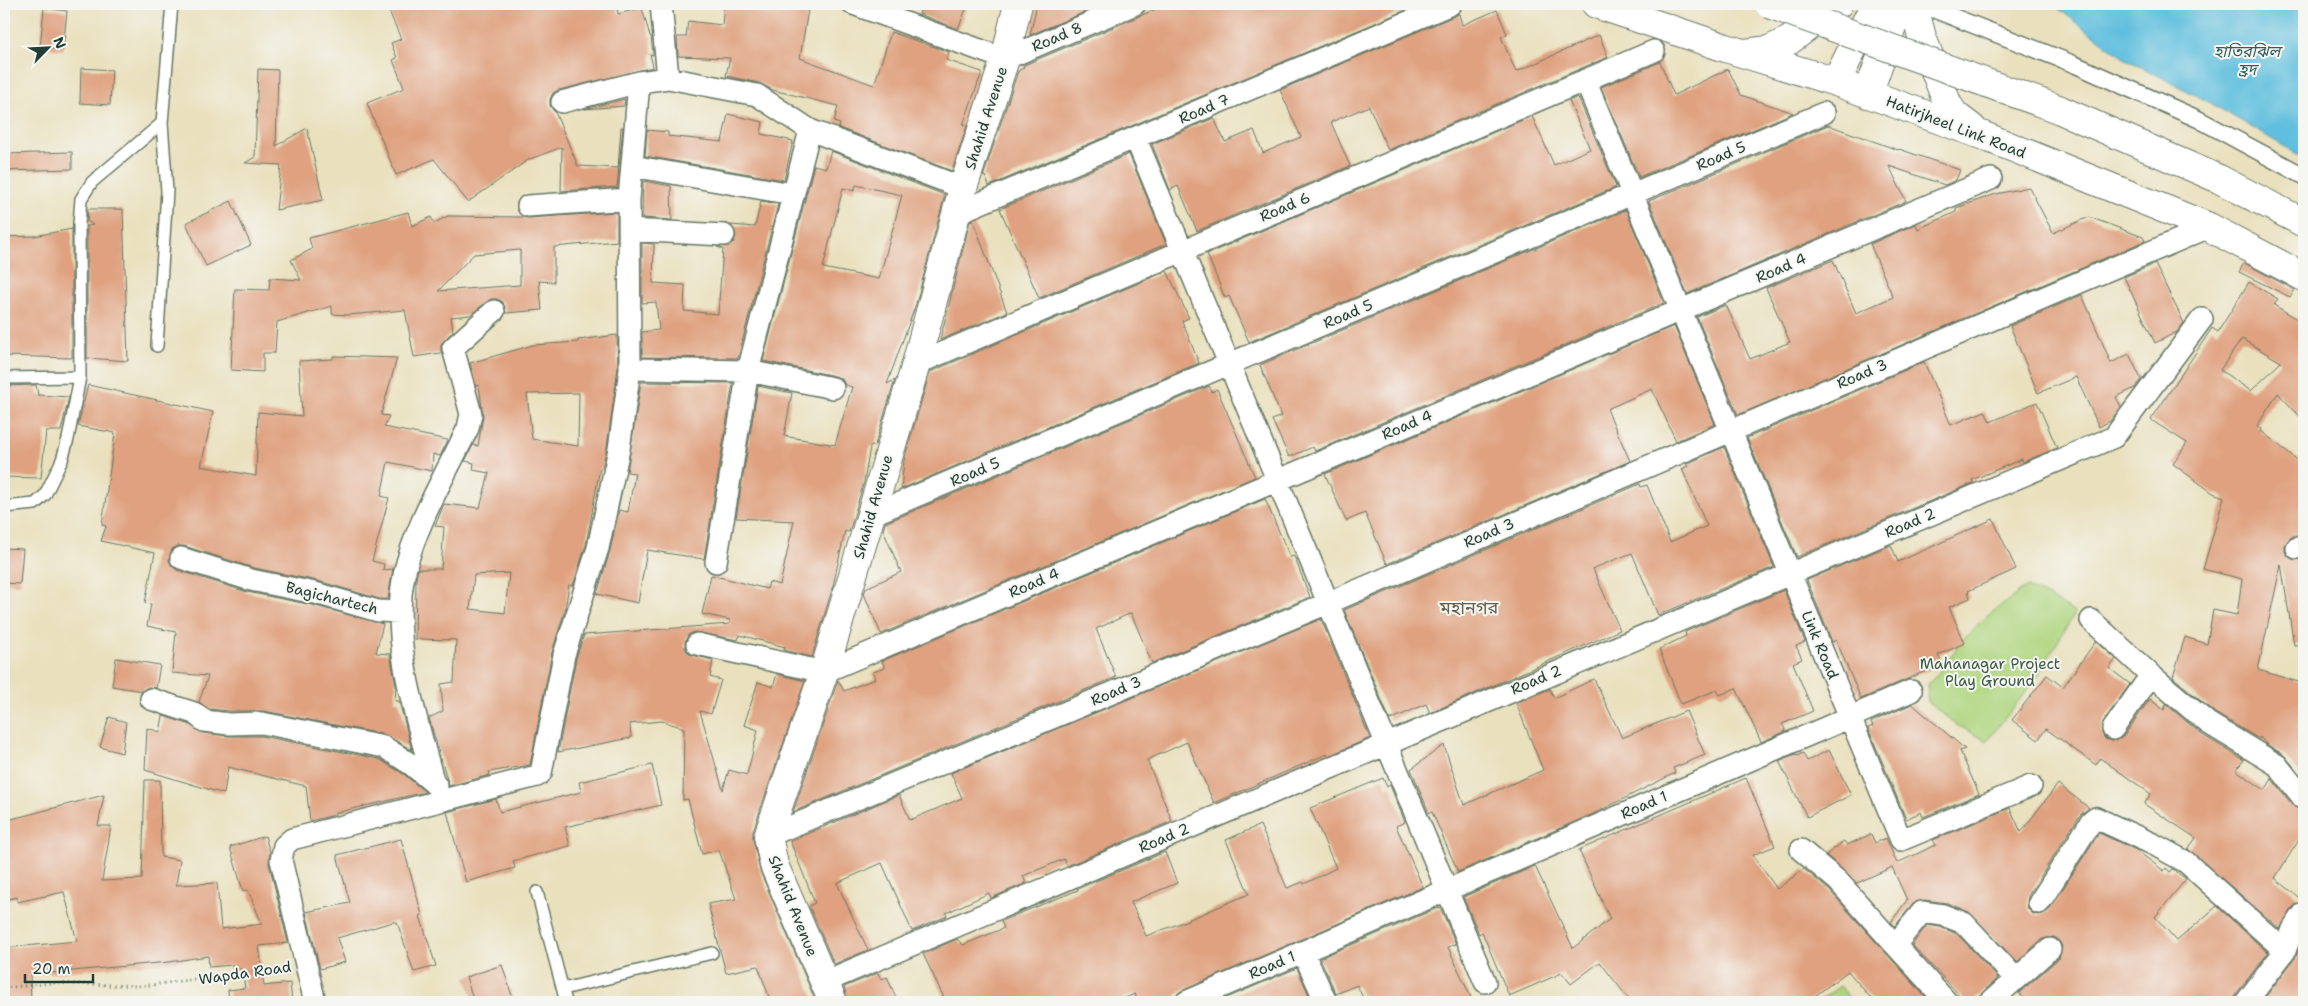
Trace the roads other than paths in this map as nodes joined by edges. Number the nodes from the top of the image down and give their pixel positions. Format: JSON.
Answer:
{"nodes":[{"id":1,"x":172,"y":4,"type":"edge"},
{"id":2,"x":662,"y":4,"type":"edge"},
{"id":3,"x":853,"y":4,"type":"edge"},
{"id":4,"x":1018,"y":4,"type":"edge"},
{"id":5,"x":1135,"y":4,"type":"edge"},
{"id":6,"x":1451,"y":4,"type":"edge"},
{"id":7,"x":1596,"y":4,"type":"edge"},
{"id":8,"x":1769,"y":4,"type":"edge"},
{"id":9,"x":1838,"y":4,"type":"edge"},
{"id":10,"x":1875,"y":4,"type":"edge"},
{"id":11,"x":1900,"y":4,"type":"edge"},
{"id":12,"x":1912,"y":4,"type":"edge"},
{"id":13,"x":1920,"y":4,"type":"edge"},
{"id":14,"x":1654,"y":51,"type":"dead end"},
{"id":15,"x":1743,"y":54,"type":"junction"},
{"id":16,"x":1005,"y":59,"type":"junction"},
{"id":17,"x":668,"y":78,"type":"junction"},
{"id":18,"x":1585,"y":80,"type":"junction"},
{"id":19,"x":638,"y":82,"type":"junction"},
{"id":20,"x":1836,"y":82,"type":"junction"},
{"id":21,"x":1868,"y":94,"type":"junction"},
{"id":22,"x":562,"y":102,"type":"dead end"},
{"id":23,"x":1824,"y":112,"type":"dead end"},
{"id":24,"x":162,"y":123,"type":"junction"},
{"id":25,"x":810,"y":130,"type":"junction"},
{"id":26,"x":1984,"y":136,"type":"junction"},
{"id":27,"x":1136,"y":139,"type":"junction"},
{"id":28,"x":632,"y":166,"type":"junction"},
{"id":29,"x":2304,"y":176,"type":"edge"},
{"id":30,"x":1991,"y":179,"type":"dead end"},
{"id":31,"x":1633,"y":193,"type":"junction"},
{"id":32,"x":792,"y":194,"type":"junction"},
{"id":33,"x":629,"y":199,"type":"junction"},
{"id":34,"x":960,"y":201,"type":"junction"},
{"id":35,"x":528,"y":206,"type":"dead end"},
{"id":36,"x":2304,"y":223,"type":"edge"},
{"id":37,"x":2209,"y":227,"type":"junction"},
{"id":38,"x":629,"y":230,"type":"junction"},
{"id":39,"x":724,"y":235,"type":"dead end"},
{"id":40,"x":1182,"y":250,"type":"junction"},
{"id":41,"x":2304,"y":277,"type":"edge"},
{"id":42,"x":1681,"y":310,"type":"junction"},
{"id":43,"x":494,"y":311,"type":"dead end"},
{"id":44,"x":2202,"y":319,"type":"dead end"},
{"id":45,"x":157,"y":346,"type":"dead end"},
{"id":46,"x":916,"y":364,"type":"junction"},
{"id":47,"x":1229,"y":364,"type":"junction"},
{"id":48,"x":630,"y":369,"type":"junction"},
{"id":49,"x":748,"y":371,"type":"junction"},
{"id":50,"x":80,"y":377,"type":"junction"},
{"id":51,"x":4,"y":378,"type":"edge"},
{"id":52,"x":833,"y":388,"type":"dead end"},
{"id":53,"x":1731,"y":429,"type":"junction"},
{"id":54,"x":1277,"y":480,"type":"junction"},
{"id":55,"x":4,"y":507,"type":"edge"},
{"id":56,"x":871,"y":515,"type":"junction"},
{"id":57,"x":181,"y":558,"type":"dead end"},
{"id":58,"x":716,"y":562,"type":"dead end"},
{"id":59,"x":1790,"y":573,"type":"junction"},
{"id":60,"x":1328,"y":603,"type":"junction"},
{"id":61,"x":400,"y":612,"type":"junction"},
{"id":62,"x":2091,"y":620,"type":"dead end"},
{"id":63,"x":698,"y":644,"type":"dead end"},
{"id":64,"x":824,"y":672,"type":"junction"},
{"id":65,"x":2151,"y":676,"type":"junction"},
{"id":66,"x":1911,"y":691,"type":"dead end"},
{"id":67,"x":151,"y":699,"type":"dead end"},
{"id":68,"x":1850,"y":716,"type":"junction"},
{"id":69,"x":2113,"y":728,"type":"dead end"},
{"id":70,"x":1386,"y":743,"type":"junction"},
{"id":71,"x":434,"y":784,"type":"junction"},
{"id":72,"x":2031,"y":786,"type":"dead end"},
{"id":73,"x":450,"y":798,"type":"junction"},
{"id":74,"x":2304,"y":798,"type":"edge"},
{"id":75,"x":768,"y":836,"type":"junction"},
{"id":76,"x":1801,"y":850,"type":"dead end"},
{"id":77,"x":1447,"y":890,"type":"junction"},
{"id":78,"x":537,"y":892,"type":"dead end"},
{"id":79,"x":2039,"y":903,"type":"dead end"},
{"id":80,"x":2304,"y":913,"type":"edge"},
{"id":81,"x":1895,"y":945,"type":"junction"},
{"id":82,"x":2050,"y":948,"type":"dead end"},
{"id":83,"x":2285,"y":951,"type":"junction"},
{"id":84,"x":1303,"y":952,"type":"junction"},
{"id":85,"x":712,"y":953,"type":"dead end"},
{"id":86,"x":2016,"y":979,"type":"junction"},
{"id":87,"x":1485,"y":982,"type":"dead end"},
{"id":88,"x":563,"y":989,"type":"junction"},
{"id":89,"x":829,"y":992,"type":"edge"},
{"id":90,"x":315,"y":1002,"type":"edge"},
{"id":91,"x":566,"y":1002,"type":"edge"},
{"id":92,"x":1186,"y":1002,"type":"edge"},
{"id":93,"x":1326,"y":1002,"type":"edge"},
{"id":94,"x":1947,"y":1002,"type":"edge"},
{"id":95,"x":1990,"y":1002,"type":"edge"},
{"id":96,"x":2246,"y":1002,"type":"edge"}],
"edges":[{"from":1,"to":24,"type":"lane"},
{"from":2,"to":17,"type":"street"},
{"from":3,"to":16,"type":"street"},
{"from":4,"to":16,"type":"main road","name":"Shahid Avenue"},
{"from":5,"to":16,"type":"street","name":"Road 8"},
{"from":6,"to":27,"type":"street","name":"Road 7"},
{"from":7,"to":15,"type":"main road","name":"Hatirjheel Link Road"},
{"from":8,"to":36,"type":"main road","bridge":true},
{"from":9,"to":15,"type":"main road"},
{"from":10,"to":20,"type":"main road"},
{"from":11,"to":21,"type":"main road"},
{"from":12,"to":26,"type":"main road"},
{"from":13,"to":29,"type":"street"},
{"from":14,"to":18,"type":"street","name":"Road 6"},
{"from":15,"to":20,"type":"main road","name":"Hatirjheel Link Road"},
{"from":16,"to":34,"type":"main road","name":"Shahid Avenue"},
{"from":17,"to":19,"type":"street"},
{"from":17,"to":25,"type":"street"},
{"from":18,"to":31,"type":"street","name":"Link Road"},
{"from":18,"to":40,"type":"street","name":"Road 6"},
{"from":19,"to":22,"type":"street"},
{"from":19,"to":28,"type":"street"},
{"from":20,"to":21,"type":"main road","name":"Hatirjheel Link Road"},
{"from":21,"to":26,"type":"main road","name":"Hatirjheel Link Road"},
{"from":23,"to":31,"type":"street","name":"Road 5"},
{"from":24,"to":45,"type":"lane"},
{"from":24,"to":50,"type":"lane"},
{"from":25,"to":32,"type":"street"},
{"from":25,"to":34,"type":"street"},
{"from":26,"to":37,"type":"main road","name":"Hatirjheel Link Road"},
{"from":27,"to":34,"type":"street","name":"Road 7"},
{"from":27,"to":40,"type":"street"},
{"from":28,"to":32,"type":"street"},
{"from":28,"to":33,"type":"street"},
{"from":30,"to":42,"type":"street","name":"Road 4"},
{"from":31,"to":42,"type":"street","name":"Link Road"},
{"from":31,"to":47,"type":"street","name":"Road 5"},
{"from":32,"to":49,"type":"street"},
{"from":33,"to":35,"type":"street"},
{"from":33,"to":38,"type":"street"},
{"from":34,"to":46,"type":"main road","name":"Shahid Avenue"},
{"from":37,"to":41,"type":"main road","name":"Hatirjheel Link Road"},
{"from":37,"to":53,"type":"street","name":"Road 3"},
{"from":38,"to":39,"type":"street"},
{"from":38,"to":48,"type":"street"},
{"from":40,"to":46,"type":"street","name":"Road 6"},
{"from":40,"to":47,"type":"street"},
{"from":42,"to":53,"type":"street","name":"Link Road"},
{"from":42,"to":54,"type":"street","name":"Road 4"},
{"from":43,"to":61,"type":"street"},
{"from":44,"to":59,"type":"street","name":"Road 2"},
{"from":46,"to":56,"type":"main road","name":"Shahid Avenue"},
{"from":47,"to":54,"type":"street"},
{"from":47,"to":56,"type":"street","name":"Road 5"},
{"from":48,"to":49,"type":"street"},
{"from":48,"to":73,"type":"street"},
{"from":49,"to":52,"type":"street"},
{"from":49,"to":58,"type":"street"},
{"from":50,"to":51,"type":"lane"},
{"from":50,"to":55,"type":"lane"},
{"from":53,"to":59,"type":"street","name":"Link Road"},
{"from":53,"to":60,"type":"street","name":"Road 3"},
{"from":54,"to":60,"type":"street"},
{"from":54,"to":64,"type":"street","name":"Road 4"},
{"from":56,"to":64,"type":"main road","name":"Shahid Avenue"},
{"from":57,"to":61,"type":"street","name":"Bagichartech"},
{"from":59,"to":68,"type":"street","name":"Link Road"},
{"from":59,"to":70,"type":"street","name":"Road 2"},
{"from":60,"to":70,"type":"street"},
{"from":60,"to":75,"type":"street","name":"Road 3"},
{"from":61,"to":71,"type":"street","name":"Bagichartech"},
{"from":62,"to":65,"type":"street"},
{"from":63,"to":64,"type":"street"},
{"from":64,"to":75,"type":"main road","name":"Shahid Avenue"},
{"from":65,"to":69,"type":"street"},
{"from":65,"to":74,"type":"street"},
{"from":66,"to":68,"type":"street","name":"Road 1"},
{"from":67,"to":71,"type":"street"},
{"from":68,"to":72,"type":"street"},
{"from":68,"to":77,"type":"street","name":"Road 1"},
{"from":70,"to":77,"type":"street"},
{"from":70,"to":89,"type":"street","name":"Road 2"},
{"from":71,"to":73,"type":"street"},
{"from":73,"to":90,"type":"street"},
{"from":75,"to":89,"type":"main road","name":"Shahid Avenue"},
{"from":76,"to":81,"type":"street"},
{"from":77,"to":84,"type":"street","name":"Road 1"},
{"from":77,"to":87,"type":"street"},
{"from":78,"to":88,"type":"lane"},
{"from":79,"to":83,"type":"street"},
{"from":80,"to":83,"type":"street"},
{"from":81,"to":86,"type":"street"},
{"from":81,"to":94,"type":"street"},
{"from":82,"to":86,"type":"street"},
{"from":83,"to":96,"type":"street"},
{"from":84,"to":92,"type":"street","name":"Road 1"},
{"from":84,"to":93,"type":"street"},
{"from":85,"to":88,"type":"lane"},
{"from":86,"to":95,"type":"street"},
{"from":88,"to":91,"type":"lane"}]}
